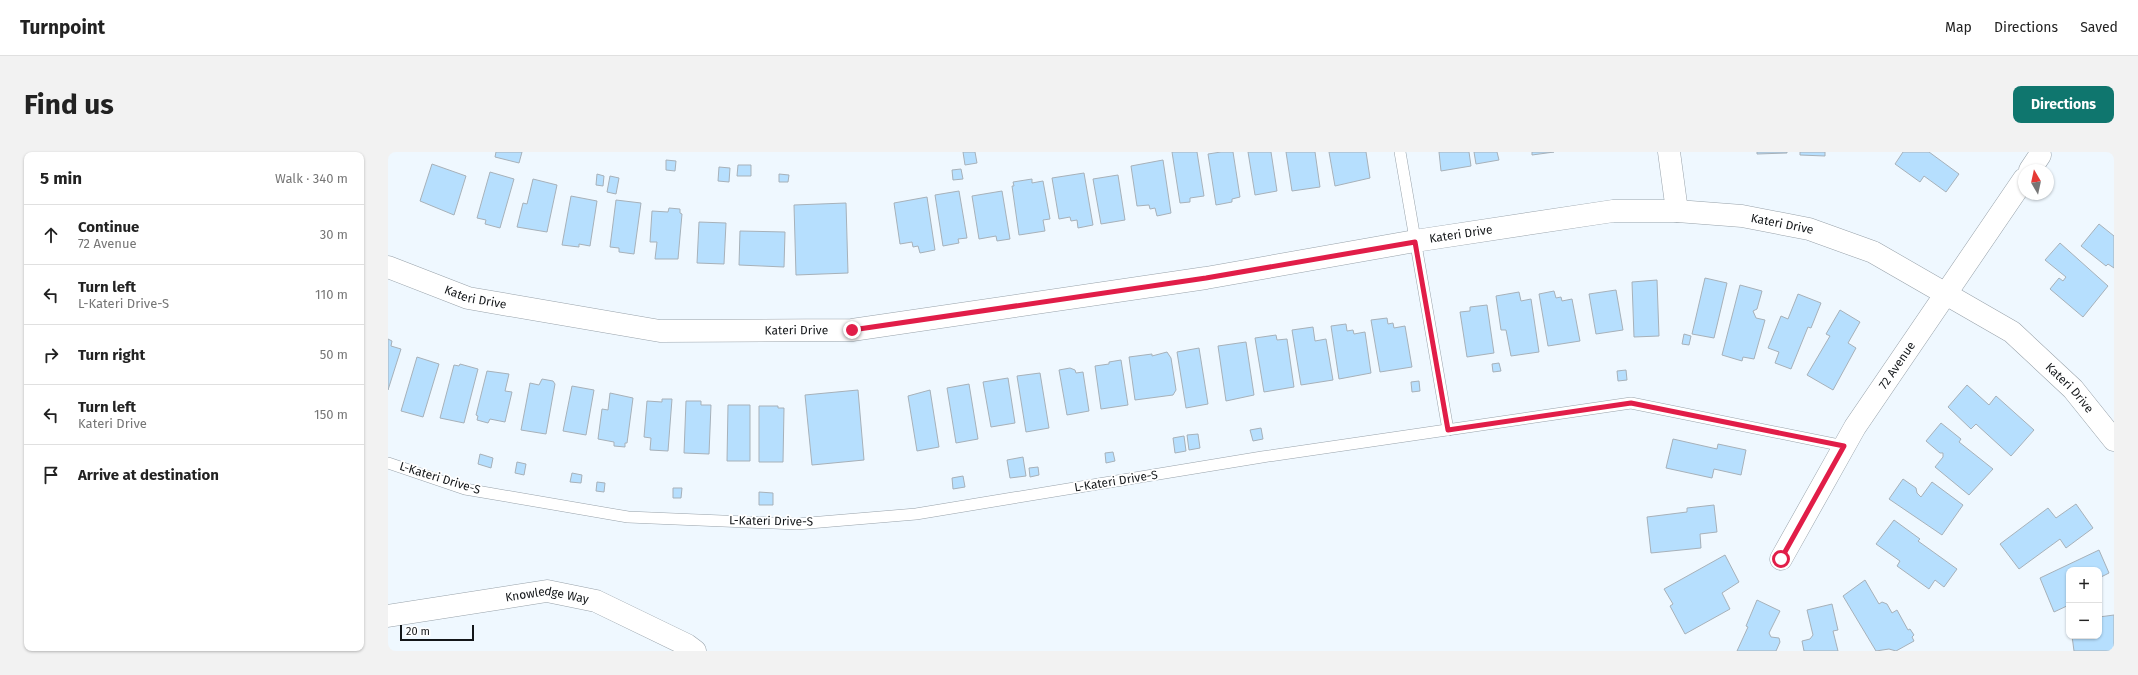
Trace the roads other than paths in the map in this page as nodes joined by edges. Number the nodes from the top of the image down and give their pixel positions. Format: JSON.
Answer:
{"nodes":[{"id":1,"x":1400,"y":152,"type":"edge"},
{"id":2,"x":1669,"y":152,"type":"edge"},
{"id":3,"x":2018,"y":188,"type":"edge"},
{"id":4,"x":1677,"y":211,"type":"junction"},
{"id":5,"x":1415,"y":242,"type":"junction"},
{"id":6,"x":388,"y":267,"type":"edge"},
{"id":7,"x":1946,"y":293,"type":"junction"},
{"id":8,"x":1448,"y":430,"type":"junction"},
{"id":9,"x":2114,"y":440,"type":"edge"},
{"id":10,"x":1844,"y":446,"type":"junction"},
{"id":11,"x":388,"y":463,"type":"edge"},
{"id":12,"x":1781,"y":559,"type":"dead end"},
{"id":13,"x":388,"y":616,"type":"edge"},
{"id":14,"x":695,"y":651,"type":"edge"}],
"edges":[{"from":1,"to":5,"type":"lane"},
{"from":2,"to":4,"type":"street"},
{"from":3,"to":7,"type":"street","name":"72 Avenue"},
{"from":4,"to":5,"type":"street","name":"Kateri Drive"},
{"from":4,"to":7,"type":"street","name":"Kateri Drive"},
{"from":5,"to":6,"type":"street","name":"Kateri Drive"},
{"from":5,"to":8,"type":"lane"},
{"from":7,"to":9,"type":"street","name":"Kateri Drive"},
{"from":7,"to":10,"type":"street","name":"72 Avenue"},
{"from":8,"to":10,"type":"lane","name":"L-Kateri Drive-S"},
{"from":8,"to":11,"type":"lane","name":"L-Kateri Drive-S"},
{"from":10,"to":12,"type":"street","name":"72 Avenue"},
{"from":13,"to":14,"type":"street","name":"Knowledge Way"}]}
